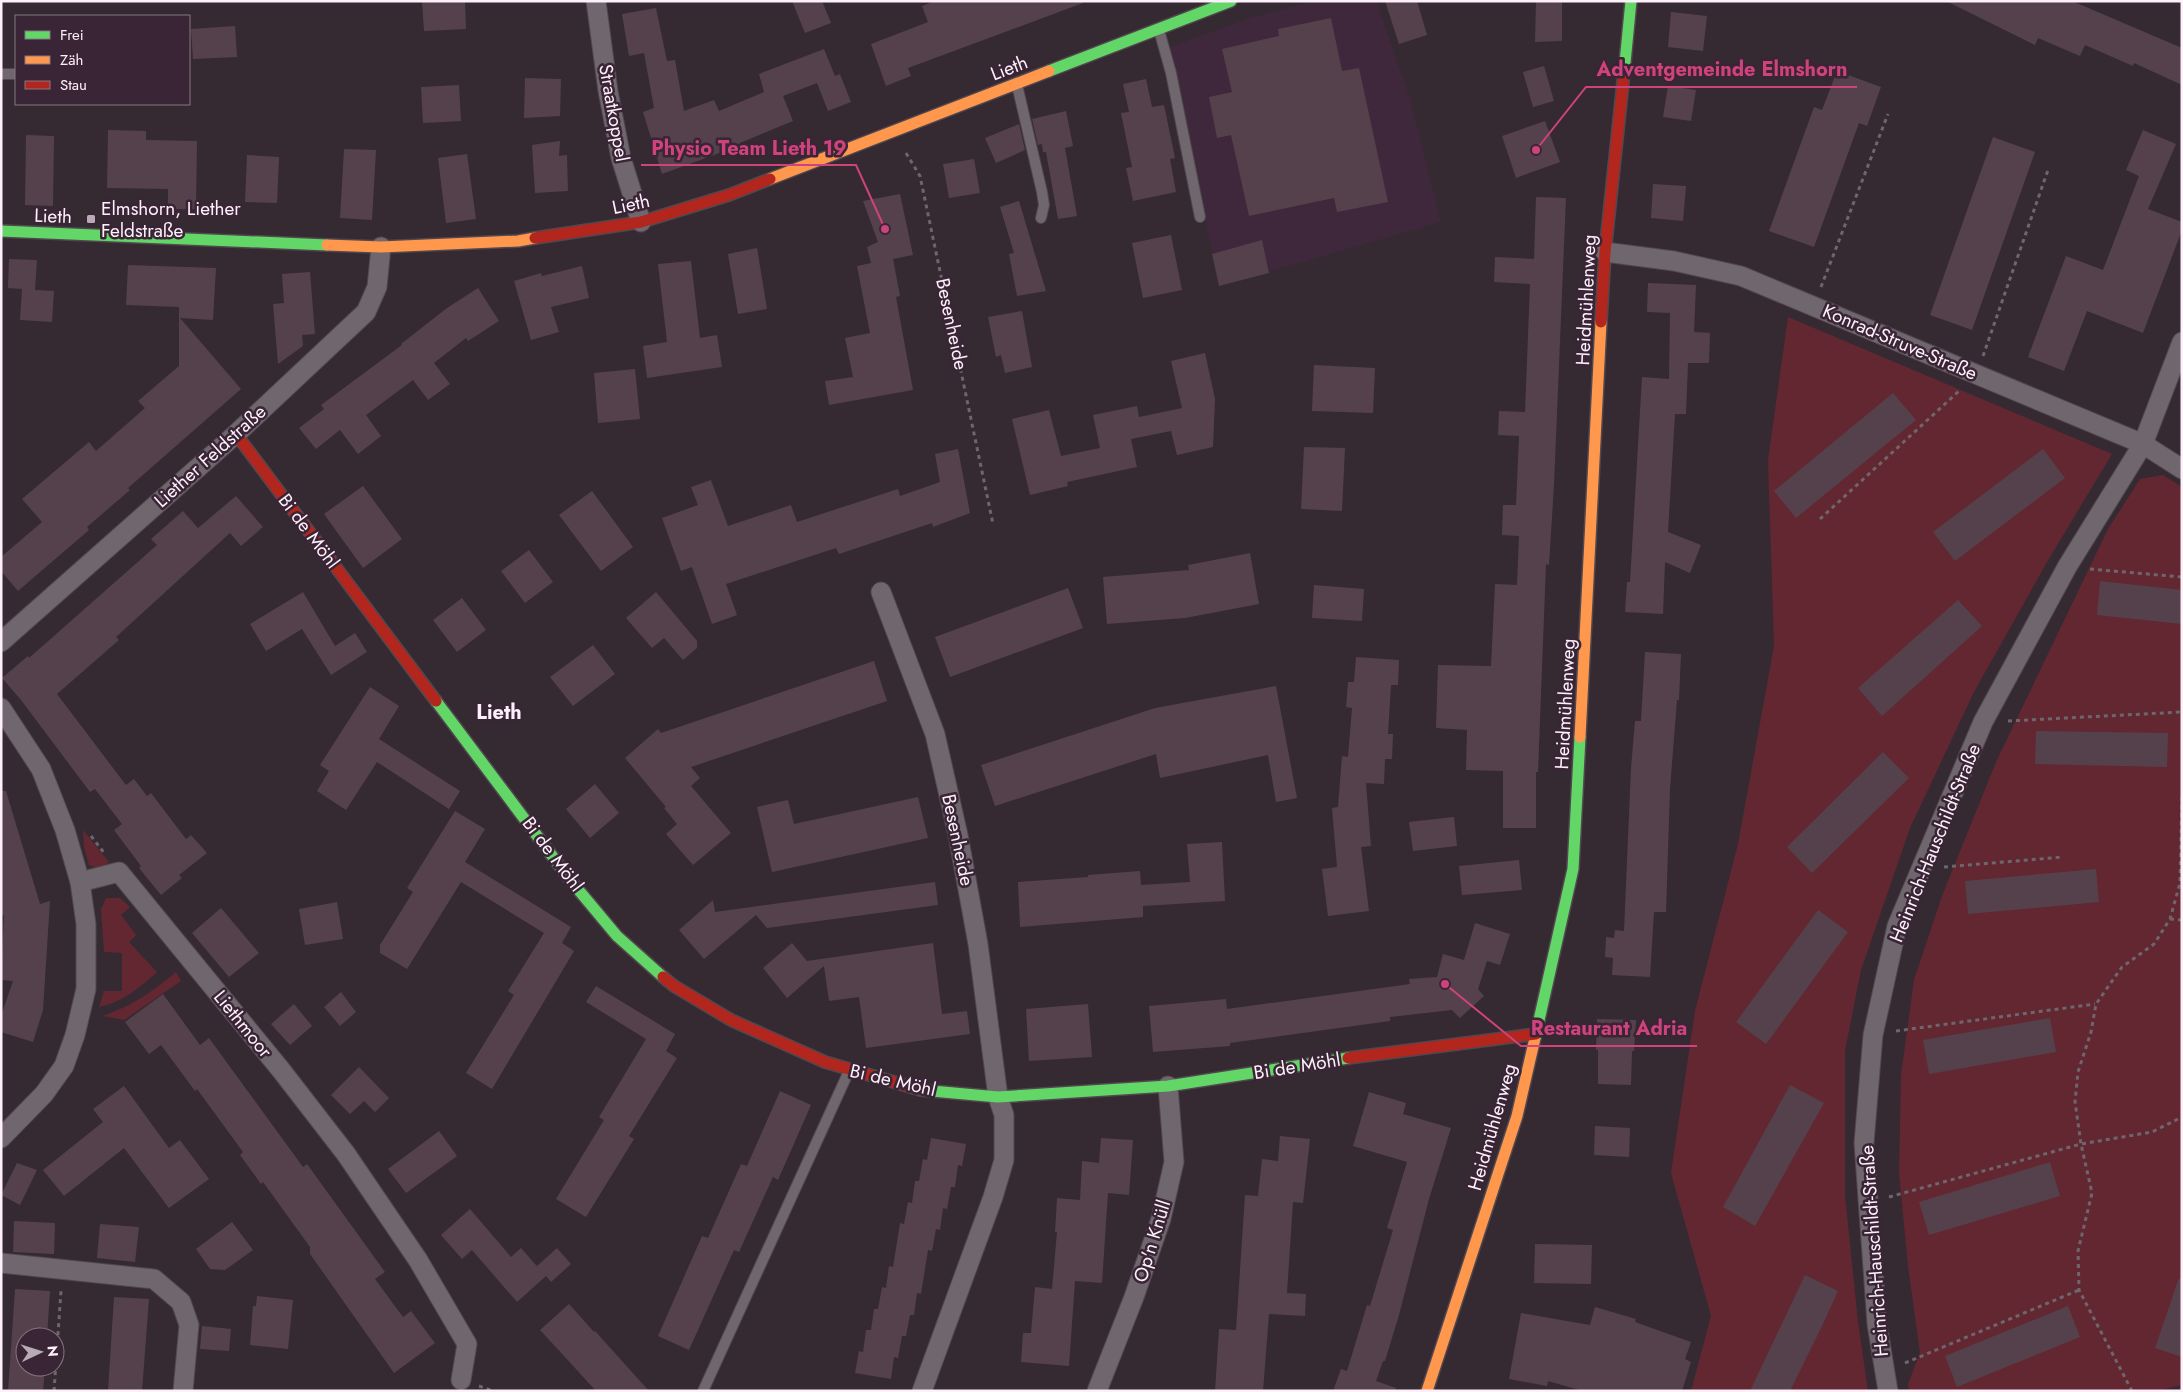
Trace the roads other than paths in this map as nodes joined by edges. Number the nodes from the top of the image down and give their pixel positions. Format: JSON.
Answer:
{"nodes":[{"id":1,"x":596,"y":1,"type":"edge"},
{"id":2,"x":1231,"y":1,"type":"edge"},
{"id":3,"x":1631,"y":1,"type":"edge"},
{"id":4,"x":1159,"y":29,"type":"junction"},
{"id":5,"x":1,"y":74,"type":"edge"},
{"id":6,"x":15,"y":74,"type":"edge"},
{"id":7,"x":1017,"y":84,"type":"junction"},
{"id":8,"x":1200,"y":217,"type":"dead end"},
{"id":9,"x":1040,"y":218,"type":"dead end"},
{"id":10,"x":641,"y":222,"type":"junction"},
{"id":11,"x":1,"y":231,"type":"edge"},
{"id":12,"x":381,"y":247,"type":"junction"},
{"id":13,"x":1605,"y":252,"type":"junction"},
{"id":14,"x":2182,"y":342,"type":"edge"},
{"id":15,"x":236,"y":434,"type":"junction"},
{"id":16,"x":2143,"y":444,"type":"junction"},
{"id":17,"x":2182,"y":469,"type":"edge"},
{"id":18,"x":881,"y":592,"type":"dead end"},
{"id":19,"x":1,"y":642,"type":"edge"},
{"id":20,"x":1,"y":708,"type":"edge"},
{"id":21,"x":80,"y":882,"type":"junction"},
{"id":22,"x":1536,"y":1034,"type":"junction"},
{"id":23,"x":849,"y":1070,"type":"junction"},
{"id":24,"x":1168,"y":1086,"type":"junction"},
{"id":25,"x":998,"y":1097,"type":"junction"},
{"id":26,"x":1,"y":1138,"type":"edge"},
{"id":27,"x":1,"y":1263,"type":"edge"},
{"id":28,"x":461,"y":1380,"type":"dead end"},
{"id":29,"x":183,"y":1391,"type":"edge"},
{"id":30,"x":703,"y":1391,"type":"edge"},
{"id":31,"x":922,"y":1391,"type":"edge"},
{"id":32,"x":1098,"y":1391,"type":"edge"},
{"id":33,"x":1427,"y":1391,"type":"edge"},
{"id":34,"x":1888,"y":1391,"type":"edge"}],
"edges":[{"from":1,"to":10,"type":"street","name":"Straatkoppel"},
{"from":2,"to":4,"type":"street","name":"Lieth"},
{"from":3,"to":13,"type":"street","name":"Heidmühlenweg"},
{"from":4,"to":7,"type":"street","name":"Lieth"},
{"from":4,"to":8,"type":"lane"},
{"from":5,"to":6,"type":"lane"},
{"from":7,"to":9,"type":"lane"},
{"from":7,"to":10,"type":"street","name":"Lieth"},
{"from":10,"to":12,"type":"street","name":"Lieth"},
{"from":11,"to":12,"type":"street","name":"Lieth"},
{"from":12,"to":15,"type":"street","name":"Liether Feldstraße"},
{"from":13,"to":16,"type":"street","name":"Konrad-Struve-Straße"},
{"from":13,"to":22,"type":"street","name":"Heidmühlenweg"},
{"from":14,"to":16,"type":"street","name":"Heinrich-Hauschildt-Straße"},
{"from":15,"to":19,"type":"street","name":"Liether Feldstraße"},
{"from":15,"to":23,"type":"street","name":"Bi de Möhl"},
{"from":16,"to":17,"type":"street","name":"Konrad-Struve-Straße"},
{"from":16,"to":34,"type":"street","name":"Heinrich-Hauschildt-Straße"},
{"from":18,"to":25,"type":"street","name":"Besenheide"},
{"from":20,"to":21,"type":"street"},
{"from":21,"to":26,"type":"street"},
{"from":21,"to":28,"type":"street","name":"Liethmoor"},
{"from":22,"to":24,"type":"street","name":"Bi de Möhl"},
{"from":22,"to":33,"type":"street","name":"Heidmühlenweg"},
{"from":23,"to":25,"type":"street","name":"Bi de Möhl"},
{"from":23,"to":30,"type":"lane"},
{"from":24,"to":25,"type":"street","name":"Bi de Möhl"},
{"from":24,"to":32,"type":"street","name":"Op'n Knüll"},
{"from":25,"to":31,"type":"street"},
{"from":27,"to":29,"type":"street"}]}
